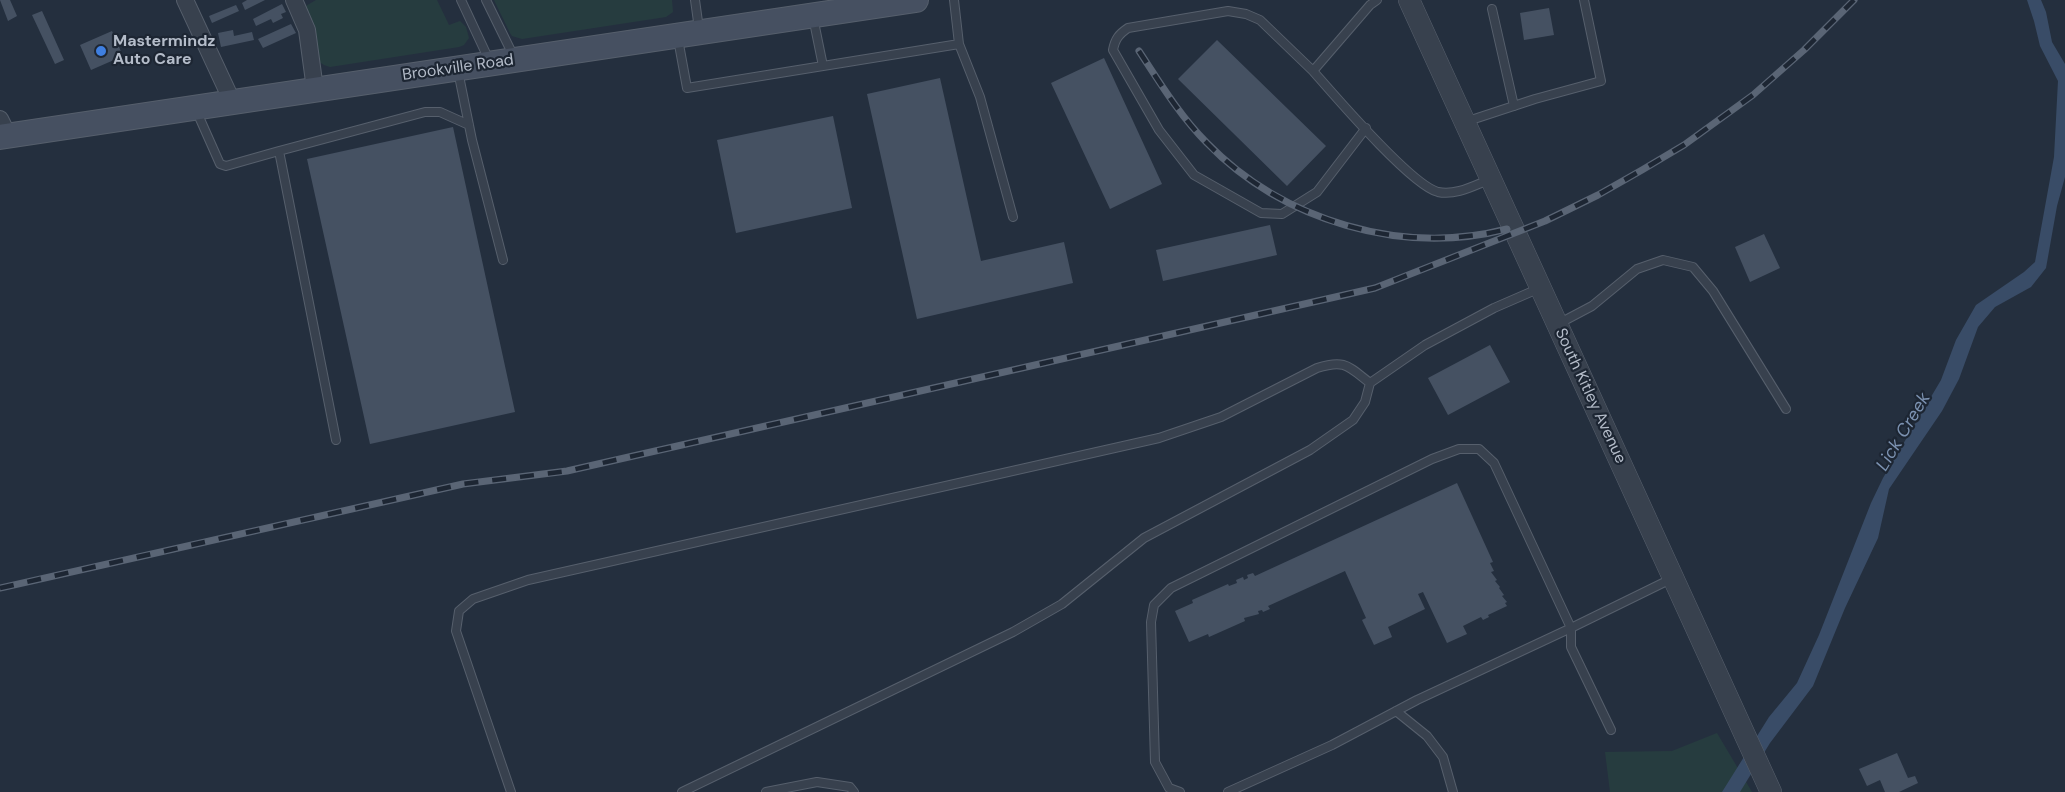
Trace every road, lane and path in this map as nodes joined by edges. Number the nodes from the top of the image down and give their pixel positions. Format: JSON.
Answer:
{"nodes":[{"id":1,"x":185,"y":0,"type":"edge"},
{"id":2,"x":294,"y":0,"type":"edge"},
{"id":3,"x":461,"y":0,"type":"edge"},
{"id":4,"x":486,"y":0,"type":"edge"},
{"id":5,"x":695,"y":0,"type":"edge"},
{"id":6,"x":916,"y":0,"type":"edge"},
{"id":7,"x":954,"y":0,"type":"edge"},
{"id":8,"x":1377,"y":0,"type":"edge"},
{"id":9,"x":1584,"y":0,"type":"edge"},
{"id":10,"x":1413,"y":2,"type":"edge"},
{"id":11,"x":1492,"y":9,"type":"dead end"},
{"id":12,"x":813,"y":15,"type":"junction"},
{"id":13,"x":688,"y":34,"type":"junction"},
{"id":14,"x":959,"y":44,"type":"junction"},
{"id":15,"x":515,"y":60,"type":"junction"},
{"id":16,"x":491,"y":63,"type":"junction"},
{"id":17,"x":823,"y":66,"type":"junction"},
{"id":18,"x":458,"y":68,"type":"junction"},
{"id":19,"x":1313,"y":71,"type":"junction"},
{"id":20,"x":315,"y":89,"type":"junction"},
{"id":21,"x":232,"y":101,"type":"junction"},
{"id":22,"x":1514,"y":106,"type":"junction"},
{"id":23,"x":194,"y":107,"type":"junction"},
{"id":24,"x":1465,"y":122,"type":"junction"},
{"id":25,"x":469,"y":125,"type":"junction"},
{"id":26,"x":1366,"y":128,"type":"junction"},
{"id":27,"x":3,"y":130,"type":"edge"},
{"id":28,"x":279,"y":151,"type":"junction"},
{"id":29,"x":1491,"y":179,"type":"junction"},
{"id":30,"x":1012,"y":217,"type":"dead end"},
{"id":31,"x":503,"y":260,"type":"dead end"},
{"id":32,"x":1541,"y":287,"type":"junction"},
{"id":33,"x":1557,"y":324,"type":"junction"},
{"id":34,"x":1370,"y":383,"type":"junction"},
{"id":35,"x":1786,"y":409,"type":"dead end"},
{"id":36,"x":336,"y":440,"type":"dead end"},
{"id":37,"x":1673,"y":578,"type":"junction"},
{"id":38,"x":1571,"y":628,"type":"junction"},
{"id":39,"x":1396,"y":711,"type":"junction"},
{"id":40,"x":1611,"y":730,"type":"dead end"},
{"id":41,"x":1252,"y":782,"type":"junction"},
{"id":42,"x":1770,"y":789,"type":"edge"},
{"id":43,"x":511,"y":792,"type":"edge"},
{"id":44,"x":682,"y":792,"type":"edge"},
{"id":45,"x":766,"y":792,"type":"edge"},
{"id":46,"x":854,"y":792,"type":"edge"},
{"id":47,"x":1180,"y":792,"type":"edge"},
{"id":48,"x":1228,"y":792,"type":"edge"},
{"id":49,"x":1256,"y":792,"type":"edge"},
{"id":50,"x":1454,"y":792,"type":"edge"}],
"edges":[{"from":1,"to":21,"type":"street"},
{"from":2,"to":20,"type":"street"},
{"from":3,"to":16,"type":"lane"},
{"from":4,"to":15,"type":"lane"},
{"from":5,"to":13,"type":"lane"},
{"from":6,"to":12,"type":"main road","name":"Brookville Road"},
{"from":7,"to":14,"type":"lane"},
{"from":8,"to":19,"type":"lane"},
{"from":9,"to":22,"type":"lane"},
{"from":10,"to":24,"type":"street","name":"South Kitley Avenue"},
{"from":11,"to":22,"type":"lane"},
{"from":12,"to":13,"type":"main road","name":"Brookville Road"},
{"from":12,"to":17,"type":"lane"},
{"from":13,"to":15,"type":"main road","name":"Brookville Road"},
{"from":13,"to":17,"type":"lane"},
{"from":14,"to":17,"type":"lane"},
{"from":14,"to":30,"type":"lane"},
{"from":15,"to":16,"type":"main road","name":"Brookville Road"},
{"from":16,"to":18,"type":"main road","name":"Brookville Road"},
{"from":18,"to":20,"type":"main road","name":"Brookville Road"},
{"from":18,"to":25,"type":"lane"},
{"from":19,"to":26,"type":"lane"},
{"from":19,"to":26,"type":"lane"},
{"from":20,"to":21,"type":"main road","name":"Brookville Road"},
{"from":21,"to":23,"type":"main road","name":"Brookville Road"},
{"from":22,"to":24,"type":"lane"},
{"from":23,"to":27,"type":"main road","name":"Brookville Road"},
{"from":23,"to":28,"type":"lane"},
{"from":24,"to":29,"type":"street","name":"South Kitley Avenue"},
{"from":25,"to":28,"type":"lane"},
{"from":25,"to":31,"type":"lane"},
{"from":26,"to":29,"type":"lane"},
{"from":28,"to":36,"type":"lane"},
{"from":29,"to":32,"type":"street","name":"South Kitley Avenue"},
{"from":32,"to":33,"type":"street","name":"South Kitley Avenue"},
{"from":32,"to":34,"type":"lane"},
{"from":33,"to":35,"type":"lane"},
{"from":33,"to":37,"type":"street","name":"South Kitley Avenue"},
{"from":34,"to":43,"type":"lane"},
{"from":34,"to":44,"type":"lane"},
{"from":37,"to":38,"type":"lane"},
{"from":37,"to":42,"type":"street","name":"South Kitley Avenue"},
{"from":38,"to":39,"type":"lane"},
{"from":38,"to":40,"type":"lane"},
{"from":38,"to":47,"type":"lane"},
{"from":39,"to":41,"type":"lane"},
{"from":39,"to":50,"type":"lane"},
{"from":41,"to":48,"type":"lane"},
{"from":41,"to":49,"type":"lane"},
{"from":45,"to":46,"type":"lane"}]}
